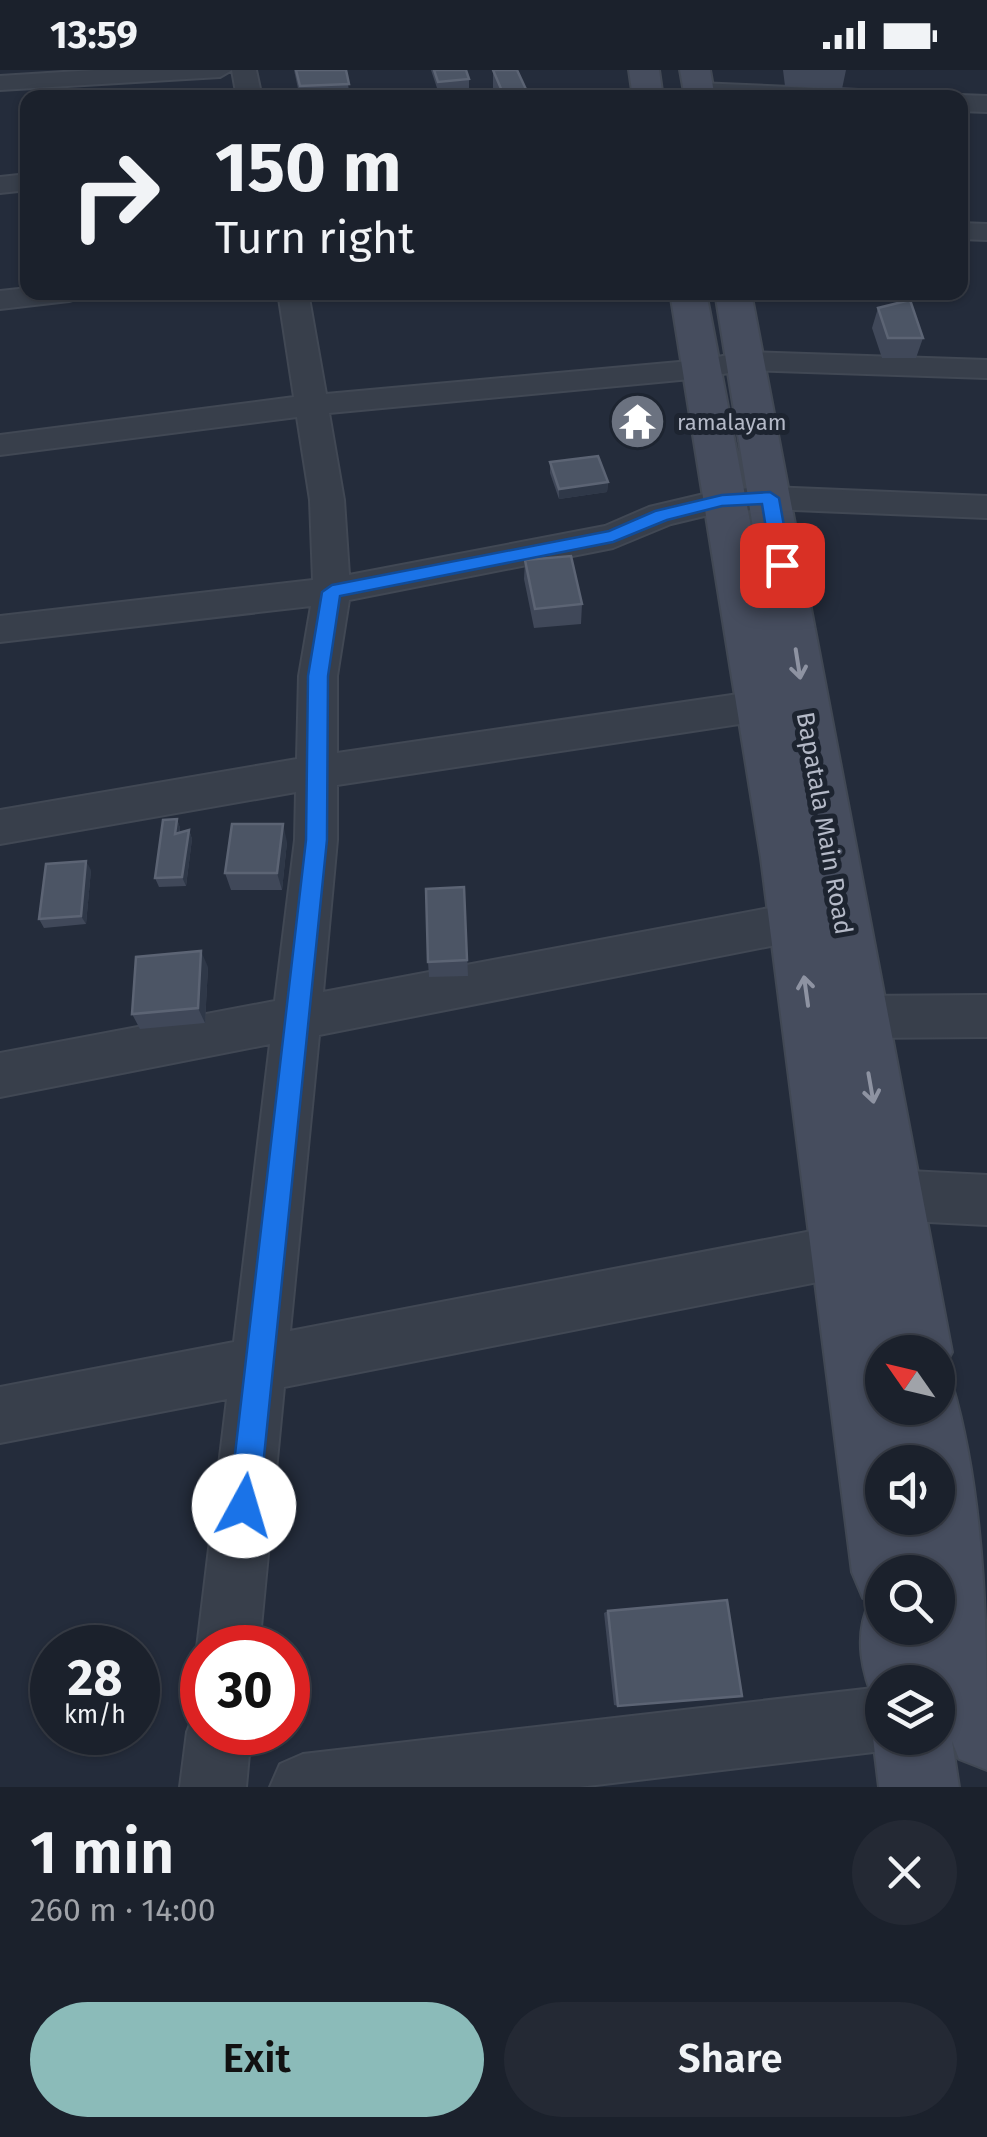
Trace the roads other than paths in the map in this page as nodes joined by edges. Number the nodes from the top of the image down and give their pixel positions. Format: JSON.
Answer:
{"nodes":[{"id":1,"x":220,"y":70,"type":"edge"},
{"id":2,"x":0,"y":84,"type":"edge"},
{"id":3,"x":698,"y":86,"type":"edge"},
{"id":4,"x":752,"y":90,"type":"edge"},
{"id":5,"x":295,"y":300,"type":"edge"},
{"id":6,"x":692,"y":300,"type":"edge"},
{"id":7,"x":732,"y":300,"type":"edge"},
{"id":8,"x":723,"y":365,"type":"junction"},
{"id":9,"x":987,"y":369,"type":"edge"},
{"id":10,"x":310,"y":405,"type":"junction"},
{"id":11,"x":0,"y":445,"type":"edge"},
{"id":12,"x":746,"y":499,"type":"junction"},
{"id":13,"x":987,"y":507,"type":"edge"},
{"id":14,"x":332,"y":592,"type":"junction"},
{"id":15,"x":0,"y":629,"type":"edge"},
{"id":16,"x":759,"y":706,"type":"junction"},
{"id":17,"x":317,"y":772,"type":"junction"},
{"id":18,"x":0,"y":827,"type":"edge"},
{"id":19,"x":796,"y":922,"type":"junction"},
{"id":20,"x":297,"y":1016,"type":"junction"},
{"id":21,"x":858,"y":1016,"type":"junction"},
{"id":22,"x":987,"y":1016,"type":"edge"},
{"id":23,"x":0,"y":1075,"type":"edge"},
{"id":24,"x":890,"y":1195,"type":"junction"},
{"id":25,"x":987,"y":1200,"type":"edge"},
{"id":26,"x":843,"y":1250,"type":"junction"},
{"id":27,"x":915,"y":1335,"type":"edge"},
{"id":28,"x":259,"y":1364,"type":"junction"},
{"id":29,"x":0,"y":1416,"type":"edge"},
{"id":30,"x":931,"y":1425,"type":"edge"},
{"id":31,"x":887,"y":1555,"type":"edge"},
{"id":32,"x":231,"y":1625,"type":"edge"},
{"id":33,"x":984,"y":1696,"type":"edge"},
{"id":34,"x":865,"y":1720,"type":"edge"},
{"id":35,"x":216,"y":1755,"type":"edge"},
{"id":36,"x":914,"y":1755,"type":"edge"},
{"id":37,"x":213,"y":1787,"type":"edge"},
{"id":38,"x":303,"y":1787,"type":"edge"},
{"id":39,"x":919,"y":1787,"type":"edge"}],
"edges":[{"from":1,"to":2,"type":"street"},
{"from":3,"to":4,"type":"street"},
{"from":5,"to":10,"type":"street"},
{"from":6,"to":8,"type":"main road"},
{"from":7,"to":8,"type":"main road","name":"Bapatala Main Road"},
{"from":8,"to":9,"type":"street"},
{"from":8,"to":10,"type":"street"},
{"from":8,"to":12,"type":"main road","name":"Bapatala Main Road"},
{"from":10,"to":11,"type":"street"},
{"from":10,"to":14,"type":"street"},
{"from":12,"to":13,"type":"street"},
{"from":12,"to":14,"type":"street"},
{"from":12,"to":16,"type":"main road"},
{"from":12,"to":21,"type":"main road","name":"Bapatala Main Road","one_way":true},
{"from":14,"to":15,"type":"street"},
{"from":14,"to":17,"type":"street"},
{"from":16,"to":17,"type":"street"},
{"from":16,"to":19,"type":"main road"},
{"from":17,"to":18,"type":"street"},
{"from":17,"to":20,"type":"street"},
{"from":19,"to":20,"type":"street"},
{"from":26,"to":19,"type":"main road","one_way":true},
{"from":20,"to":23,"type":"street"},
{"from":20,"to":28,"type":"street"},
{"from":21,"to":22,"type":"street"},
{"from":21,"to":24,"type":"main road","name":"Bapatala Main Road","one_way":true},
{"from":24,"to":25,"type":"street"},
{"from":24,"to":27,"type":"main road","name":"Bapatala Main Road"},
{"from":26,"to":28,"type":"street"},
{"from":26,"to":31,"type":"main road"},
{"from":28,"to":29,"type":"street"},
{"from":28,"to":32,"type":"street"},
{"from":30,"to":33,"type":"main road"},
{"from":34,"to":38,"type":"street"},
{"from":35,"to":37,"type":"street"},
{"from":36,"to":39,"type":"main road"}]}
